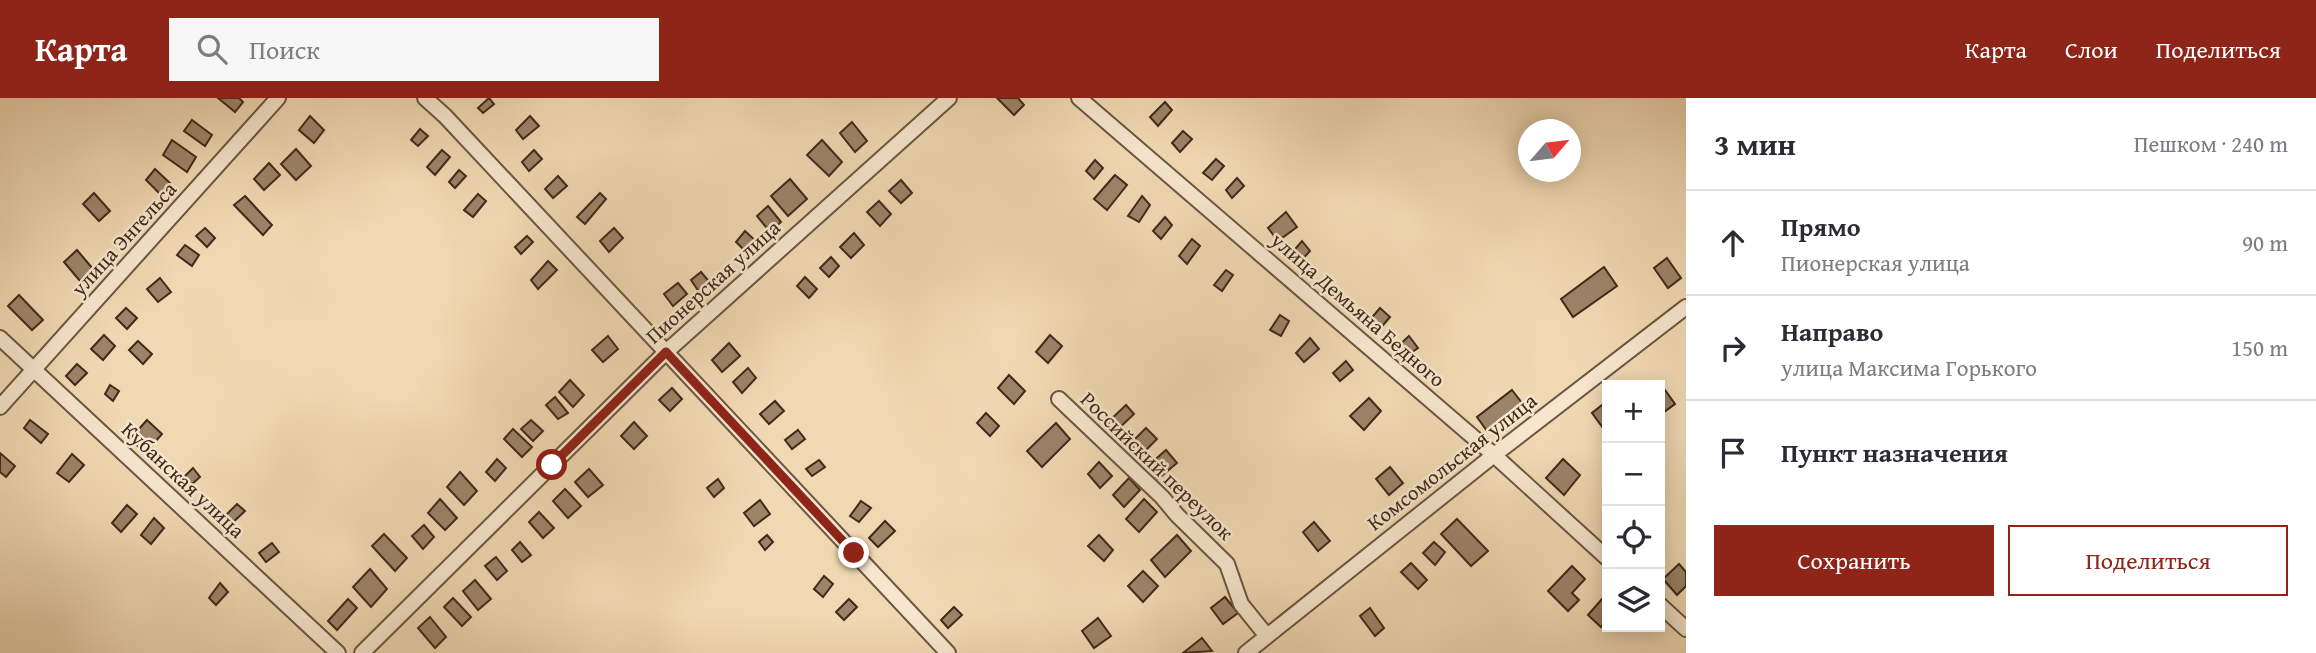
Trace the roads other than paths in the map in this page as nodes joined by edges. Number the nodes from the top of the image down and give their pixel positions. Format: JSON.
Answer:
{"nodes":[{"id":1,"x":278,"y":98,"type":"edge"},
{"id":2,"x":425,"y":98,"type":"edge"},
{"id":3,"x":949,"y":98,"type":"edge"},
{"id":4,"x":1079,"y":98,"type":"edge"},
{"id":5,"x":1686,"y":307,"type":"edge"},
{"id":6,"x":0,"y":338,"type":"edge"},
{"id":7,"x":666,"y":352,"type":"junction"},
{"id":8,"x":34,"y":370,"type":"junction"},
{"id":9,"x":1059,"y":399,"type":"dead end"},
{"id":10,"x":0,"y":407,"type":"edge"},
{"id":11,"x":1494,"y":455,"type":"junction"},
{"id":12,"x":1602,"y":553,"type":"edge"},
{"id":13,"x":1665,"y":610,"type":"edge"},
{"id":14,"x":1686,"y":629,"type":"edge"},
{"id":15,"x":1266,"y":635,"type":"junction"},
{"id":16,"x":338,"y":653,"type":"edge"},
{"id":17,"x":362,"y":653,"type":"edge"},
{"id":18,"x":948,"y":653,"type":"edge"},
{"id":19,"x":1246,"y":653,"type":"edge"}],
"edges":[{"from":1,"to":8,"type":"street","name":"улица Энгельса"},
{"from":2,"to":7,"type":"street"},
{"from":3,"to":7,"type":"street","name":"Пионерская улица"},
{"from":4,"to":11,"type":"street","name":"улица Демьяна Бедного"},
{"from":5,"to":11,"type":"street","name":"Комсомольская улица"},
{"from":6,"to":8,"type":"street","name":"Кубанская улица"},
{"from":7,"to":17,"type":"street","name":"Пионерская улица"},
{"from":7,"to":18,"type":"street"},
{"from":8,"to":10,"type":"street","name":"улица Энгельса"},
{"from":8,"to":16,"type":"street","name":"Кубанская улица"},
{"from":9,"to":15,"type":"street","name":"Российский переулок"},
{"from":11,"to":12,"type":"street","name":"улица Демьяна Бедного"},
{"from":11,"to":15,"type":"street","name":"Комсомольская улица"},
{"from":13,"to":14,"type":"street"},
{"from":15,"to":19,"type":"street","name":"Комсомольская улица"}]}
